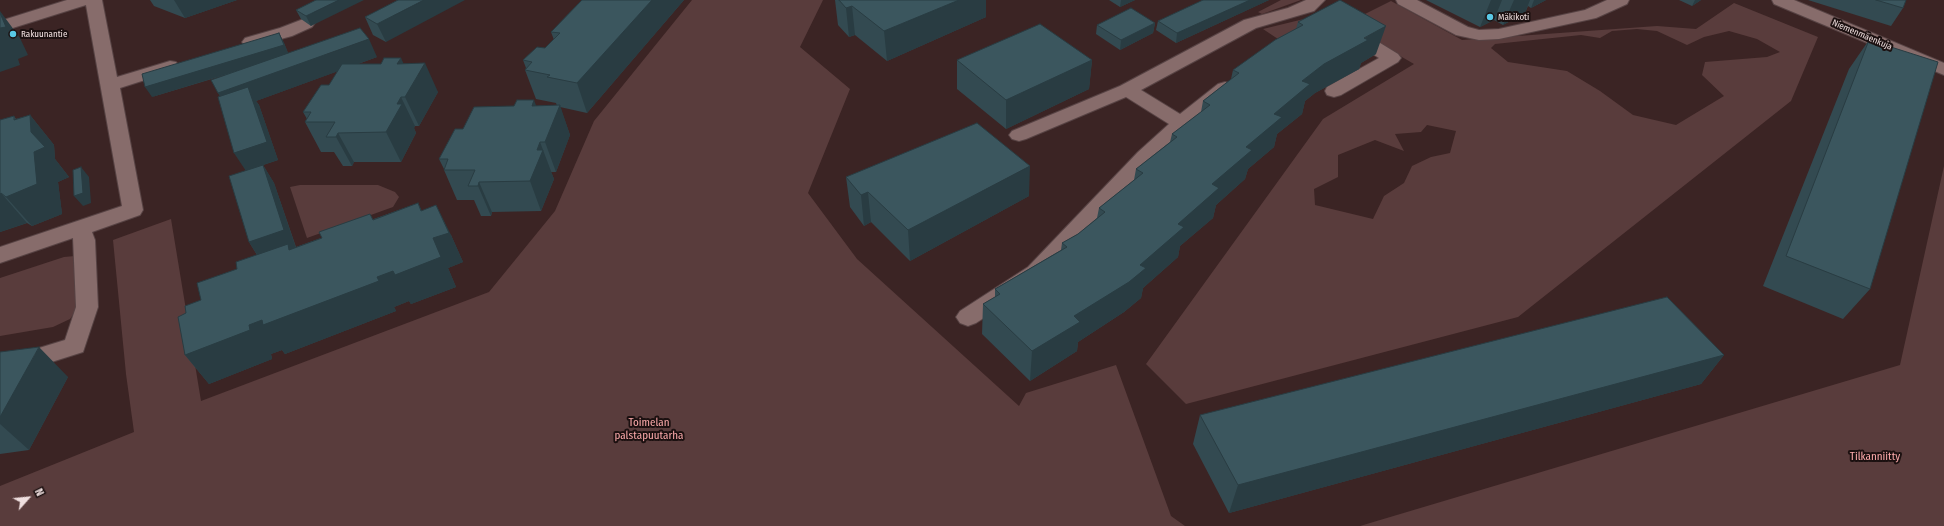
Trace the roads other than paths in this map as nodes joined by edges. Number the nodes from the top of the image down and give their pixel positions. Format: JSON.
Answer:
{"nodes":[{"id":1,"x":84,"y":0,"type":"edge"},
{"id":2,"x":94,"y":0,"type":"edge"},
{"id":3,"x":1404,"y":0,"type":"edge"},
{"id":4,"x":1621,"y":0,"type":"edge"},
{"id":5,"x":1780,"y":0,"type":"edge"},
{"id":6,"x":1312,"y":3,"type":"edge"},
{"id":7,"x":306,"y":23,"type":"edge"},
{"id":8,"x":0,"y":27,"type":"edge"},
{"id":9,"x":235,"y":47,"type":"edge"},
{"id":10,"x":184,"y":62,"type":"edge"},
{"id":11,"x":1944,"y":70,"type":"edge"},
{"id":12,"x":1242,"y":74,"type":"edge"},
{"id":13,"x":110,"y":85,"type":"junction"},
{"id":14,"x":1127,"y":90,"type":"junction"},
{"id":15,"x":1334,"y":91,"type":"dead end"},
{"id":16,"x":1181,"y":123,"type":"junction"},
{"id":17,"x":1019,"y":135,"type":"dead end"},
{"id":18,"x":80,"y":228,"type":"junction"},
{"id":19,"x":0,"y":255,"type":"edge"},
{"id":20,"x":968,"y":317,"type":"dead end"},
{"id":21,"x":0,"y":363,"type":"edge"}],
"edges":[{"from":1,"to":8,"type":"street"},
{"from":2,"to":13,"type":"street"},
{"from":3,"to":4,"type":"street"},
{"from":5,"to":11,"type":"street","name":"Niemenmäenkuja"},
{"from":6,"to":14,"type":"street"},
{"from":6,"to":15,"type":"street"},
{"from":7,"to":9,"type":"street"},
{"from":10,"to":13,"type":"street"},
{"from":12,"to":16,"type":"street"},
{"from":13,"to":18,"type":"street"},
{"from":14,"to":16,"type":"street"},
{"from":14,"to":17,"type":"street"},
{"from":16,"to":20,"type":"street"},
{"from":18,"to":19,"type":"street"},
{"from":18,"to":21,"type":"street"}]}
